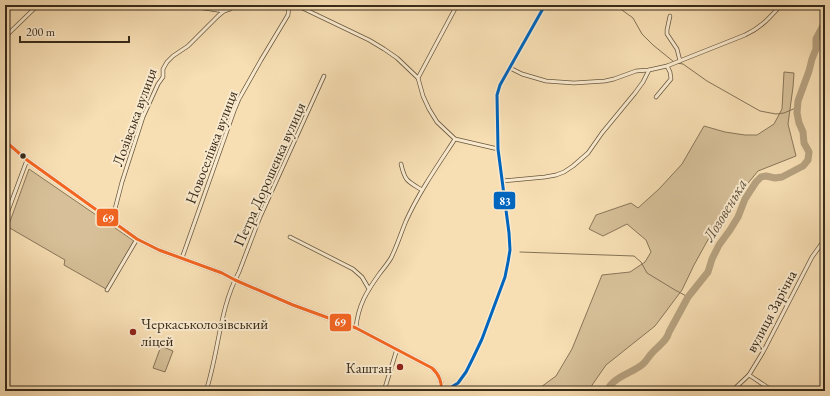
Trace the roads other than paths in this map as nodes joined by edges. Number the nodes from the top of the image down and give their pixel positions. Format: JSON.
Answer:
{"nodes":[{"id":1,"x":38,"y":5,"type":"edge"},
{"id":2,"x":183,"y":5,"type":"edge"},
{"id":3,"x":235,"y":5,"type":"edge"},
{"id":4,"x":289,"y":5,"type":"edge"},
{"id":5,"x":296,"y":5,"type":"edge"},
{"id":6,"x":458,"y":5,"type":"edge"},
{"id":7,"x":545,"y":5,"type":"edge"},
{"id":8,"x":781,"y":5,"type":"edge"},
{"id":9,"x":224,"y":11,"type":"junction"},
{"id":10,"x":670,"y":16,"type":"dead end"},
{"id":11,"x":5,"y":37,"type":"edge"},
{"id":12,"x":680,"y":61,"type":"junction"},
{"id":13,"x":667,"y":66,"type":"junction"},
{"id":14,"x":510,"y":68,"type":"junction"},
{"id":15,"x":650,"y":70,"type":"junction"},
{"id":16,"x":324,"y":76,"type":"dead end"},
{"id":17,"x":418,"y":78,"type":"junction"},
{"id":18,"x":656,"y":98,"type":"dead end"},
{"id":19,"x":455,"y":139,"type":"junction"},
{"id":20,"x":5,"y":141,"type":"edge"},
{"id":21,"x":498,"y":149,"type":"junction"},
{"id":22,"x":27,"y":160,"type":"junction"},
{"id":23,"x":401,"y":164,"type":"dead end"},
{"id":24,"x":502,"y":181,"type":"junction"},
{"id":25,"x":422,"y":190,"type":"junction"},
{"id":26,"x":5,"y":219,"type":"edge"},
{"id":27,"x":110,"y":220,"type":"junction"},
{"id":28,"x":290,"y":237,"type":"dead end"},
{"id":29,"x":138,"y":238,"type":"junction"},
{"id":30,"x":825,"y":239,"type":"edge"},
{"id":31,"x":182,"y":258,"type":"junction"},
{"id":32,"x":235,"y":280,"type":"junction"},
{"id":33,"x":369,"y":289,"type":"junction"},
{"id":34,"x":107,"y":290,"type":"dead end"},
{"id":35,"x":356,"y":328,"type":"junction"},
{"id":36,"x":397,"y":349,"type":"junction"},
{"id":37,"x":749,"y":375,"type":"junction"},
{"id":38,"x":206,"y":391,"type":"edge"},
{"id":39,"x":384,"y":391,"type":"edge"},
{"id":40,"x":443,"y":391,"type":"edge"},
{"id":41,"x":732,"y":391,"type":"edge"},
{"id":42,"x":773,"y":391,"type":"edge"}],
"edges":[{"from":1,"to":11,"type":"street"},
{"from":2,"to":9,"type":"street"},
{"from":3,"to":9,"type":"street","name":"Лозівська вулиця"},
{"from":4,"to":31,"type":"street","name":"Новоселівка вулиця"},
{"from":5,"to":17,"type":"street"},
{"from":6,"to":17,"type":"street"},
{"from":7,"to":14,"type":"street"},
{"from":8,"to":12,"type":"street"},
{"from":9,"to":27,"type":"street","name":"Лозівська вулиця"},
{"from":10,"to":12,"type":"street"},
{"from":12,"to":13,"type":"street"},
{"from":13,"to":15,"type":"street"},
{"from":13,"to":18,"type":"street"},
{"from":14,"to":15,"type":"street"},
{"from":14,"to":21,"type":"street"},
{"from":15,"to":24,"type":"street"},
{"from":16,"to":32,"type":"street","name":"Петра Дорошенка вулиця"},
{"from":17,"to":19,"type":"street"},
{"from":19,"to":21,"type":"street"},
{"from":19,"to":25,"type":"street"},
{"from":20,"to":22,"type":"street"},
{"from":21,"to":24,"type":"street"},
{"from":22,"to":26,"type":"street"},
{"from":22,"to":27,"type":"street"},
{"from":23,"to":25,"type":"street"},
{"from":24,"to":40,"type":"street"},
{"from":25,"to":33,"type":"street"},
{"from":27,"to":29,"type":"street"},
{"from":28,"to":33,"type":"street"},
{"from":29,"to":31,"type":"street"},
{"from":29,"to":34,"type":"street"},
{"from":30,"to":37,"type":"street","name":"вулиця Зарічна"},
{"from":31,"to":32,"type":"street"},
{"from":32,"to":35,"type":"street"},
{"from":32,"to":38,"type":"street","name":"Петра Дорошенка вулиця"},
{"from":33,"to":35,"type":"street"},
{"from":35,"to":36,"type":"street"},
{"from":36,"to":39,"type":"street"},
{"from":36,"to":40,"type":"street"},
{"from":37,"to":41,"type":"street","name":"вулиця Зарічна"},
{"from":37,"to":42,"type":"street"}]}
